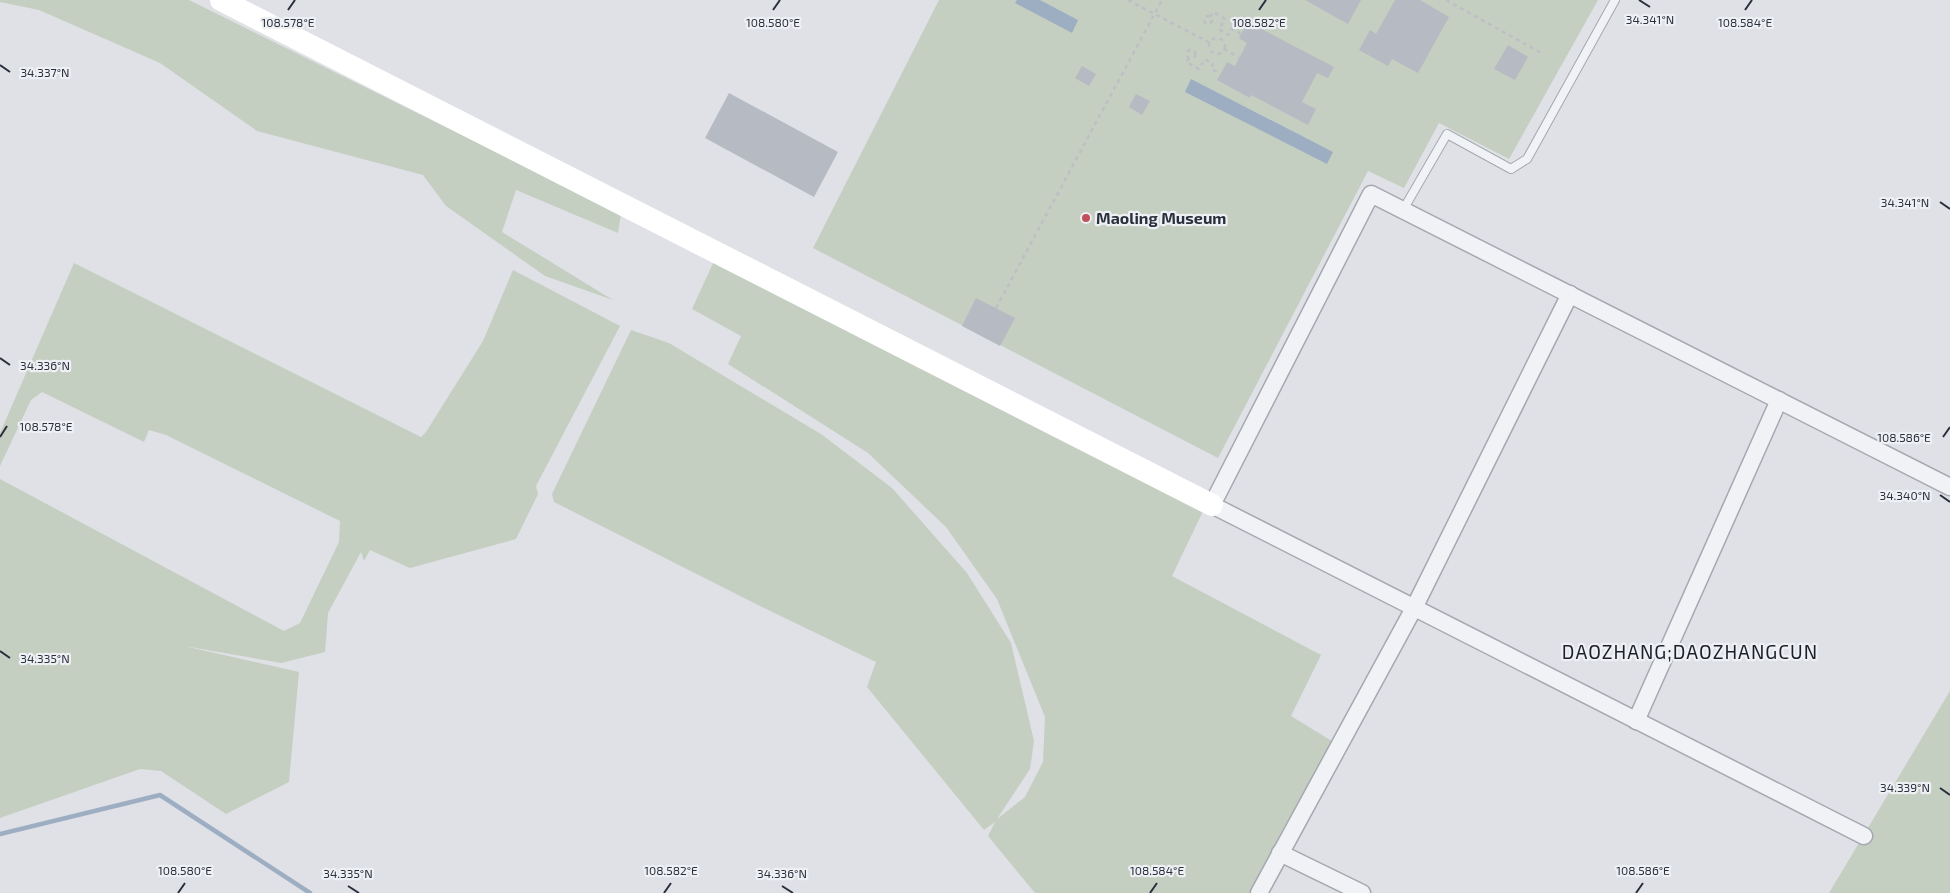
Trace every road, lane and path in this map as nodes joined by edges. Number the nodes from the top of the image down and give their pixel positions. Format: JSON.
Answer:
{"nodes":[{"id":1,"x":1128,"y":0,"type":"edge"},
{"id":2,"x":1162,"y":0,"type":"edge"},
{"id":3,"x":1446,"y":0,"type":"edge"},
{"id":4,"x":1615,"y":0,"type":"edge"},
{"id":5,"x":224,"y":1,"type":"edge"},
{"id":6,"x":1155,"y":13,"type":"junction"},
{"id":7,"x":1210,"y":17,"type":"dead end"},
{"id":8,"x":1224,"y":32,"type":"junction"},
{"id":9,"x":1241,"y":34,"type":"dead end"},
{"id":10,"x":1220,"y":39,"type":"junction"},
{"id":11,"x":1210,"y":43,"type":"junction"},
{"id":12,"x":1224,"y":50,"type":"junction"},
{"id":13,"x":1542,"y":54,"type":"dead end"},
{"id":14,"x":1189,"y":58,"type":"dead end"},
{"id":15,"x":1239,"y":58,"type":"dead end"},
{"id":16,"x":1220,"y":74,"type":"dead end"},
{"id":17,"x":1403,"y":210,"type":"junction"},
{"id":18,"x":1570,"y":294,"type":"junction"},
{"id":19,"x":996,"y":308,"type":"dead end"},
{"id":20,"x":1779,"y":400,"type":"junction"},
{"id":21,"x":1950,"y":487,"type":"edge"},
{"id":22,"x":1212,"y":505,"type":"junction"},
{"id":23,"x":1414,"y":608,"type":"junction"},
{"id":24,"x":1636,"y":721,"type":"junction"},
{"id":25,"x":1864,"y":836,"type":"dead end"},
{"id":26,"x":1280,"y":853,"type":"junction"},
{"id":27,"x":1259,"y":893,"type":"edge"},
{"id":28,"x":1362,"y":893,"type":"edge"}],
"edges":[{"from":1,"to":6,"type":"path"},
{"from":2,"to":6,"type":"path"},
{"from":3,"to":13,"type":"path"},
{"from":4,"to":17,"type":"lane"},
{"from":5,"to":22,"type":"main road"},
{"from":6,"to":11,"type":"path"},
{"from":6,"to":19,"type":"path"},
{"from":7,"to":8,"type":"path"},
{"from":8,"to":9,"type":"path"},
{"from":8,"to":10,"type":"path"},
{"from":10,"to":11,"type":"path"},
{"from":10,"to":12,"type":"path"},
{"from":11,"to":12,"type":"path"},
{"from":12,"to":15,"type":"path"},
{"from":14,"to":16,"type":"path"},
{"from":17,"to":18,"type":"street"},
{"from":17,"to":22,"type":"street"},
{"from":18,"to":20,"type":"street"},
{"from":18,"to":23,"type":"street"},
{"from":20,"to":21,"type":"street"},
{"from":20,"to":24,"type":"street"},
{"from":22,"to":23,"type":"street"},
{"from":23,"to":24,"type":"street"},
{"from":23,"to":26,"type":"street"},
{"from":24,"to":25,"type":"street"},
{"from":26,"to":27,"type":"street"},
{"from":26,"to":28,"type":"street"}]}
